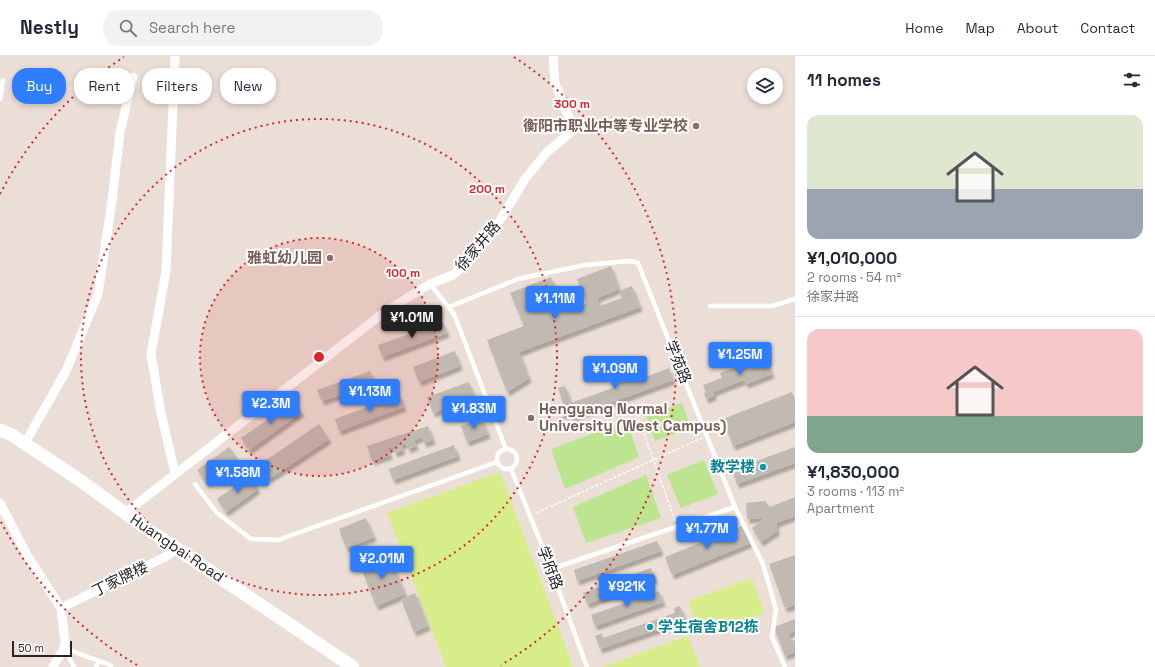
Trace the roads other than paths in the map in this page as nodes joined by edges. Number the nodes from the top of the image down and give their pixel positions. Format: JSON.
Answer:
{"nodes":[{"id":1,"x":175,"y":56,"type":"edge"},
{"id":2,"x":553,"y":56,"type":"edge"},
{"id":3,"x":3,"y":80,"type":"dead end"},
{"id":4,"x":0,"y":99,"type":"edge"},
{"id":5,"x":127,"y":104,"type":"edge"},
{"id":6,"x":430,"y":284,"type":"junction"},
{"id":7,"x":795,"y":298,"type":"edge"},
{"id":8,"x":710,"y":306,"type":"dead end"},
{"id":9,"x":449,"y":307,"type":"junction"},
{"id":10,"x":0,"y":430,"type":"edge"},
{"id":11,"x":25,"y":443,"type":"junction"},
{"id":12,"x":506,"y":449,"type":"junction"},
{"id":13,"x":497,"y":462,"type":"junction"},
{"id":14,"x":511,"y":469,"type":"junction"},
{"id":15,"x":175,"y":473,"type":"junction"},
{"id":16,"x":196,"y":484,"type":"dead end"},
{"id":17,"x":0,"y":503,"type":"edge"},
{"id":18,"x":735,"y":507,"type":"junction"},
{"id":19,"x":125,"y":513,"type":"junction"},
{"id":20,"x":177,"y":548,"type":"junction"},
{"id":21,"x":551,"y":569,"type":"junction"},
{"id":22,"x":61,"y":608,"type":"junction"},
{"id":23,"x":64,"y":648,"type":"junction"},
{"id":24,"x":99,"y":661,"type":"junction"},
{"id":25,"x":53,"y":667,"type":"edge"},
{"id":26,"x":74,"y":667,"type":"edge"},
{"id":27,"x":96,"y":667,"type":"edge"},
{"id":28,"x":111,"y":667,"type":"edge"},
{"id":29,"x":353,"y":667,"type":"edge"},
{"id":30,"x":587,"y":667,"type":"edge"},
{"id":31,"x":785,"y":667,"type":"edge"}],
"edges":[{"from":1,"to":15,"type":"street"},
{"from":2,"to":6,"type":"street","name":"徐家井路"},
{"from":3,"to":4,"type":"lane"},
{"from":5,"to":11,"type":"street"},
{"from":6,"to":9,"type":"lane"},
{"from":6,"to":15,"type":"street","name":"徐家井路"},
{"from":7,"to":8,"type":"lane"},
{"from":9,"to":12,"type":"lane"},
{"from":9,"to":18,"type":"lane","name":"学苑路"},
{"from":10,"to":11,"type":"main road","name":"Huangbai Road"},
{"from":11,"to":19,"type":"main road","name":"Huangbai Road"},
{"from":12,"to":13,"type":"lane"},
{"from":12,"to":14,"type":"lane"},
{"from":13,"to":14,"type":"lane"},
{"from":13,"to":16,"type":"lane"},
{"from":14,"to":21,"type":"lane","name":"学府路"},
{"from":15,"to":19,"type":"street","name":"徐家井路"},
{"from":17,"to":22,"type":"street"},
{"from":18,"to":21,"type":"lane"},
{"from":18,"to":31,"type":"lane","name":"学苑路"},
{"from":19,"to":20,"type":"main road","name":"Huangbai Road"},
{"from":20,"to":22,"type":"street","name":"丁家牌楼"},
{"from":20,"to":29,"type":"main road","name":"Huangbai Road"},
{"from":21,"to":30,"type":"lane","name":"学府路"},
{"from":22,"to":23,"type":"street"},
{"from":23,"to":24,"type":"lane"},
{"from":23,"to":25,"type":"street"},
{"from":23,"to":26,"type":"lane"},
{"from":24,"to":27,"type":"lane"},
{"from":24,"to":28,"type":"lane"}]}
